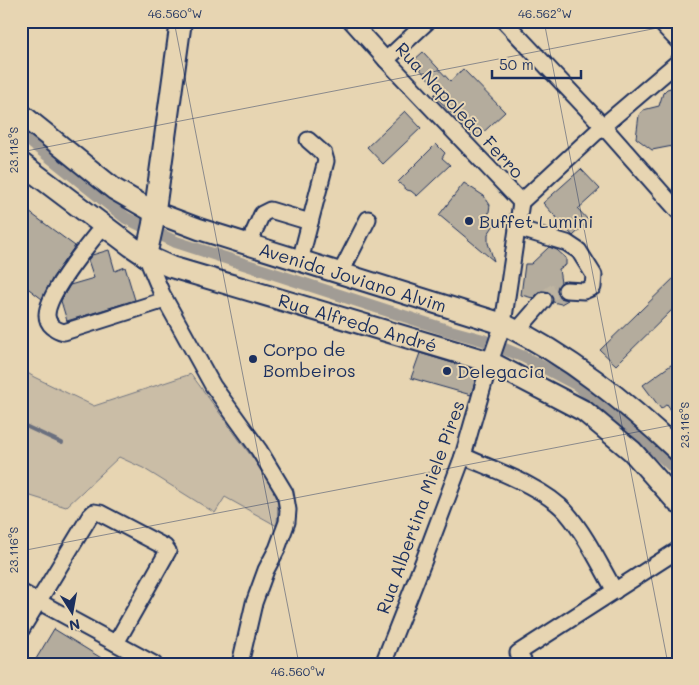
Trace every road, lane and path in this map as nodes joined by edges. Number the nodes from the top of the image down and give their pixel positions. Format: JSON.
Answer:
{"nodes":[{"id":1,"x":181,"y":21,"type":"edge"},
{"id":2,"x":351,"y":21,"type":"edge"},
{"id":3,"x":428,"y":21,"type":"edge"},
{"id":4,"x":504,"y":21,"type":"edge"},
{"id":5,"x":659,"y":21,"type":"edge"},
{"id":6,"x":678,"y":41,"type":"edge"},
{"id":7,"x":386,"y":60,"type":"junction"},
{"id":8,"x":678,"y":62,"type":"edge"},
{"id":9,"x":21,"y":114,"type":"edge"},
{"id":10,"x":603,"y":126,"type":"junction"},
{"id":11,"x":308,"y":140,"type":"dead end"},
{"id":12,"x":21,"y":163,"type":"edge"},
{"id":13,"x":158,"y":190,"type":"junction"},
{"id":14,"x":131,"y":199,"type":"junction"},
{"id":15,"x":521,"y":202,"type":"junction"},
{"id":16,"x":678,"y":211,"type":"edge"},
{"id":17,"x":154,"y":218,"type":"junction"},
{"id":18,"x":368,"y":219,"type":"dead end"},
{"id":19,"x":177,"y":221,"type":"junction"},
{"id":20,"x":310,"y":222,"type":"junction"},
{"id":21,"x":103,"y":226,"type":"junction"},
{"id":22,"x":517,"y":228,"type":"junction"},
{"id":23,"x":248,"y":245,"type":"junction"},
{"id":24,"x":147,"y":251,"type":"junction"},
{"id":25,"x":300,"y":261,"type":"junction"},
{"id":26,"x":340,"y":274,"type":"junction"},
{"id":27,"x":566,"y":290,"type":"tunnel mouth"},
{"id":28,"x":165,"y":300,"type":"junction"},
{"id":29,"x":544,"y":300,"type":"tunnel mouth"},
{"id":30,"x":506,"y":330,"type":"junction"},
{"id":31,"x":491,"y":360,"type":"junction"},
{"id":32,"x":678,"y":451,"type":"edge"},
{"id":33,"x":462,"y":456,"type":"junction"},
{"id":34,"x":678,"y":503,"type":"edge"},
{"id":35,"x":678,"y":550,"type":"edge"},
{"id":36,"x":615,"y":590,"type":"junction"},
{"id":37,"x":21,"y":592,"type":"edge"},
{"id":38,"x":38,"y":601,"type":"junction"},
{"id":39,"x":21,"y":630,"type":"edge"},
{"id":40,"x":116,"y":643,"type":"junction"},
{"id":41,"x":522,"y":658,"type":"edge"},
{"id":42,"x":154,"y":664,"type":"edge"},
{"id":43,"x":240,"y":664,"type":"edge"},
{"id":44,"x":383,"y":664,"type":"edge"}],
"edges":[{"from":1,"to":13,"type":"main road"},
{"from":2,"to":7,"type":"street","name":"Rua Napoleão Ferro"},
{"from":3,"to":7,"type":"street"},
{"from":4,"to":10,"type":"street"},
{"from":5,"to":6,"type":"street"},
{"from":7,"to":15,"type":"street","name":"Rua Napoleão Ferro"},
{"from":8,"to":10,"type":"street"},
{"from":9,"to":14,"type":"main road","name":"Avenida Joviano Alvim"},
{"from":10,"to":15,"type":"street"},
{"from":10,"to":16,"type":"street"},
{"from":11,"to":20,"type":"street"},
{"from":12,"to":21,"type":"main road","name":"Rua Alfredo André"},
{"from":13,"to":14,"type":"main road"},
{"from":13,"to":17,"type":"main road"},
{"from":13,"to":19,"type":"main road"},
{"from":14,"to":17,"type":"main road","name":"Avenida Joviano Alvim"},
{"from":15,"to":22,"type":"street"},
{"from":17,"to":19,"type":"main road","name":"Avenida Joviano Alvim"},
{"from":17,"to":24,"type":"main road"},
{"from":18,"to":26,"type":"street"},
{"from":19,"to":23,"type":"main road","name":"Avenida Joviano Alvim"},
{"from":20,"to":23,"type":"street"},
{"from":20,"to":25,"type":"street"},
{"from":21,"to":24,"type":"main road","name":"Rua Alfredo André"},
{"from":21,"to":28,"type":"street"},
{"from":22,"to":27,"type":"street"},
{"from":22,"to":30,"type":"street"},
{"from":23,"to":25,"type":"main road","name":"Avenida Joviano Alvim"},
{"from":24,"to":28,"type":"street"},
{"from":24,"to":31,"type":"main road","name":"Rua Alfredo André"},
{"from":25,"to":26,"type":"main road","name":"Avenida Joviano Alvim"},
{"from":26,"to":30,"type":"main road","name":"Avenida Joviano Alvim"},
{"from":28,"to":43,"type":"street"},
{"from":29,"to":30,"type":"street"},
{"from":30,"to":31,"type":"street","name":"Rua Albertina Miele Pires"},
{"from":30,"to":32,"type":"main road","name":"Avenida Joviano Alvim"},
{"from":31,"to":33,"type":"street","name":"Rua Albertina Miele Pires"},
{"from":31,"to":34,"type":"main road","name":"Rua Alfredo André"},
{"from":33,"to":36,"type":"street"},
{"from":33,"to":44,"type":"street","name":"Rua Albertina Miele Pires"},
{"from":35,"to":36,"type":"street"},
{"from":36,"to":41,"type":"street"},
{"from":37,"to":38,"type":"street"},
{"from":38,"to":39,"type":"street"},
{"from":38,"to":40,"type":"street"},
{"from":38,"to":40,"type":"street"},
{"from":40,"to":42,"type":"street"}]}
